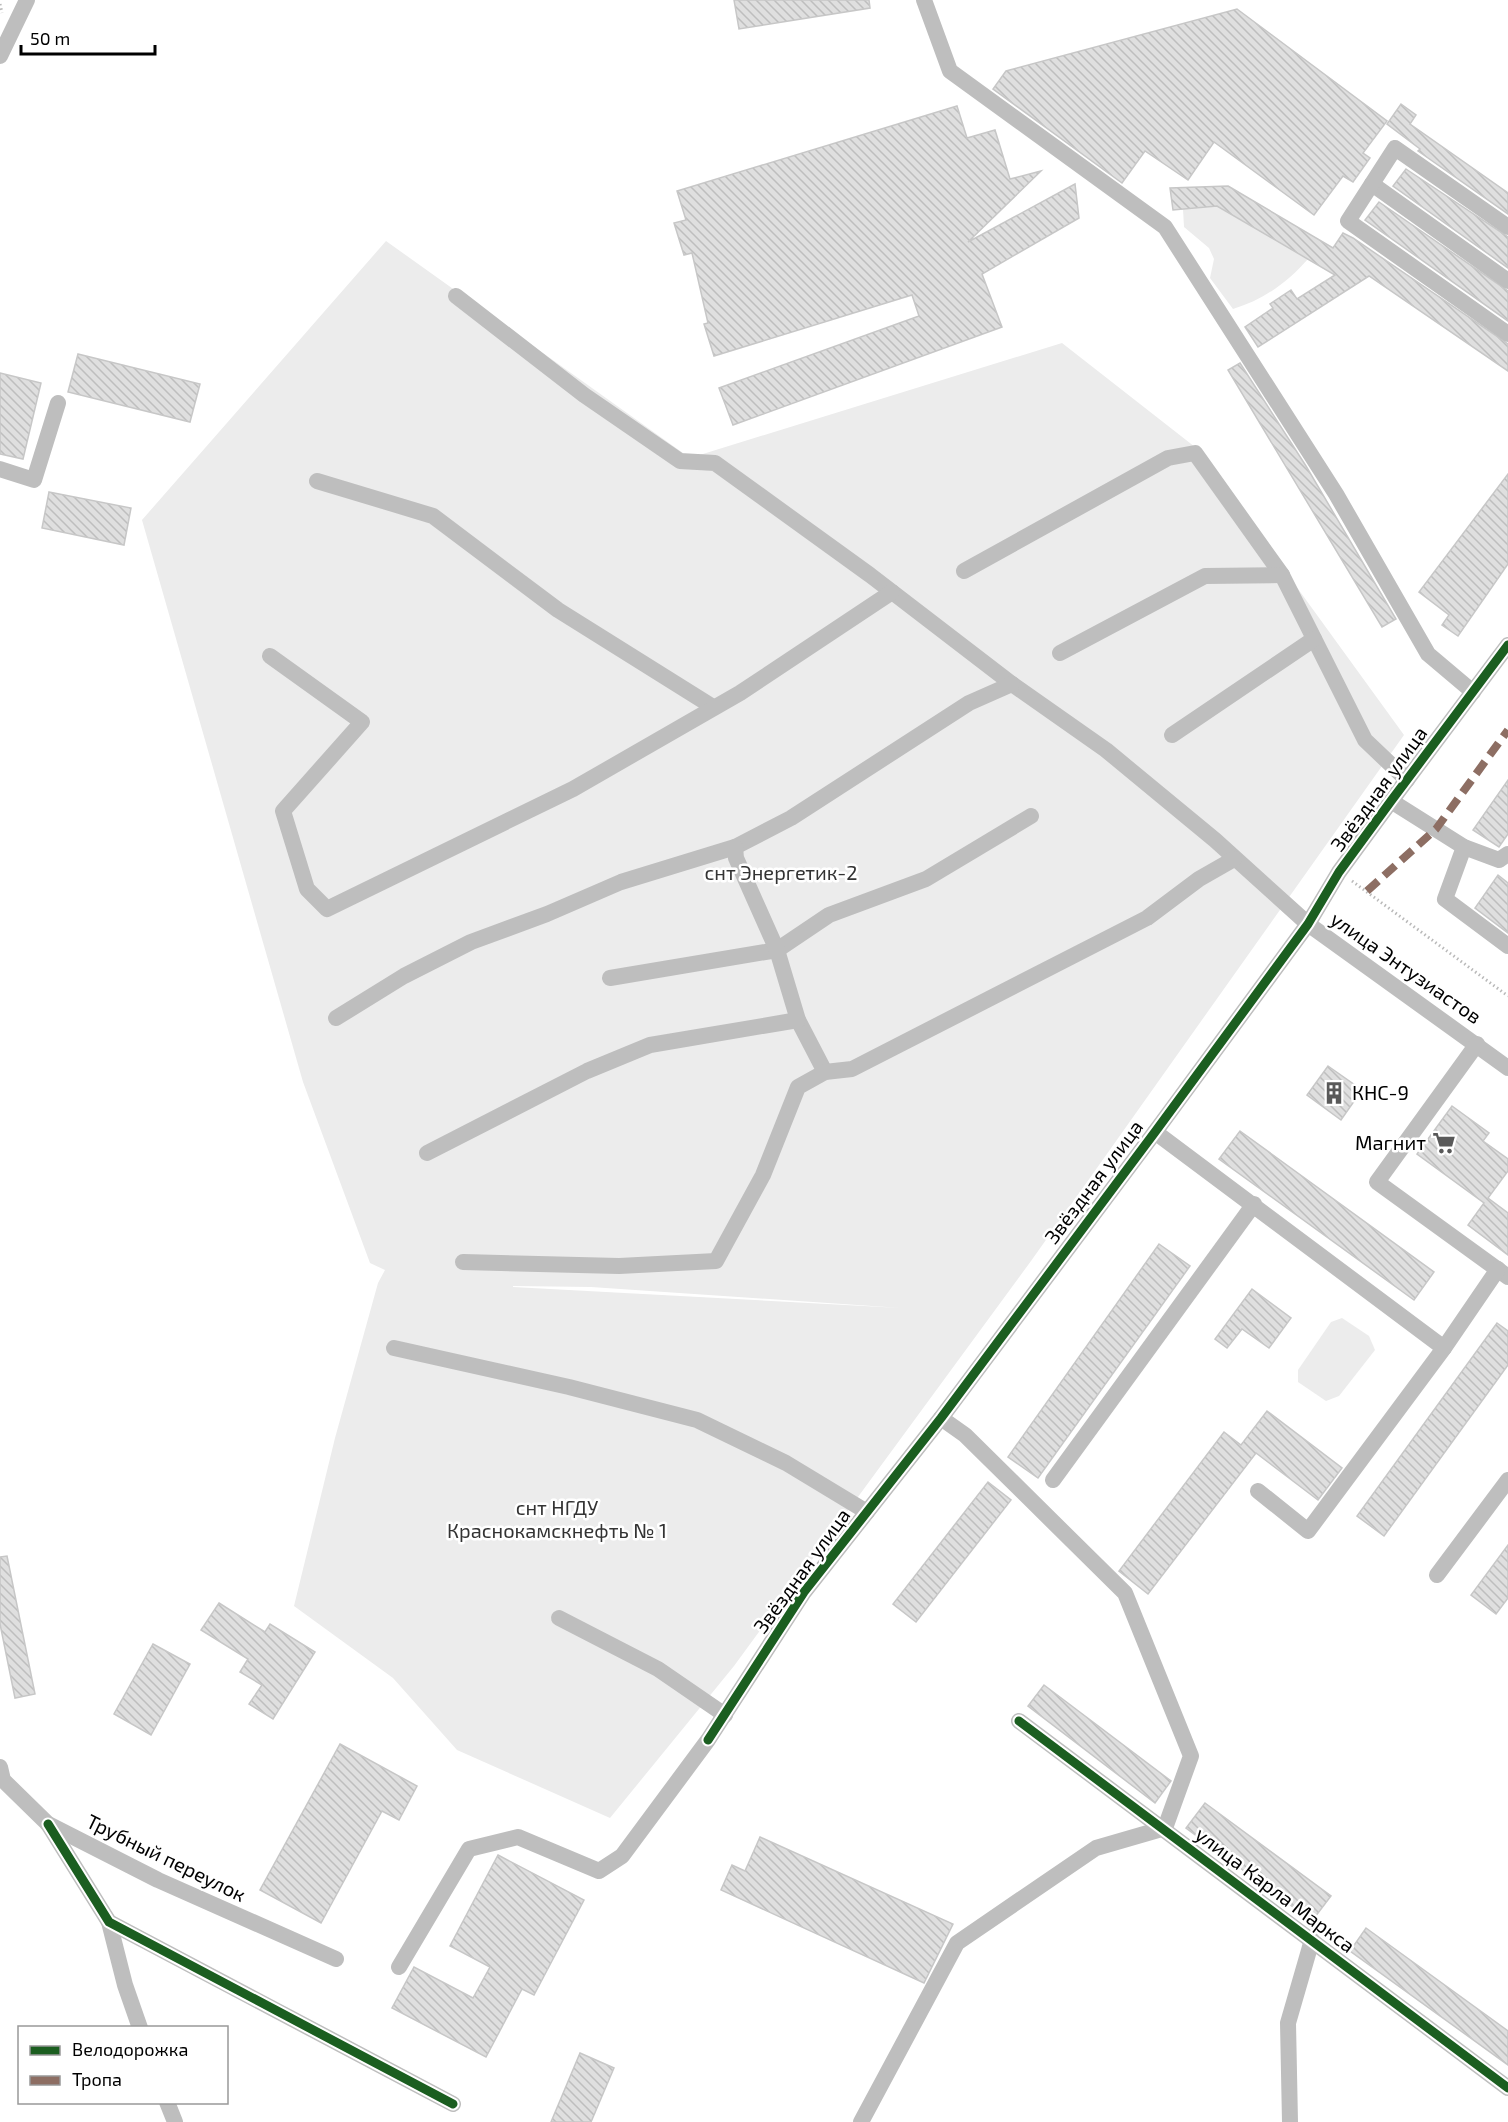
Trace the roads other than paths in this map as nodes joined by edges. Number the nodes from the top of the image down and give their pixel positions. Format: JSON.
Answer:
{"nodes":[{"id":1,"x":27,"y":0,"type":"edge"},
{"id":2,"x":924,"y":0,"type":"edge"},
{"id":3,"x":0,"y":56,"type":"edge"},
{"id":4,"x":1372,"y":184,"type":"junction"},
{"id":5,"x":1508,"y":227,"type":"edge"},
{"id":6,"x":1508,"y":281,"type":"edge"},
{"id":7,"x":456,"y":296,"type":"dead end"},
{"id":8,"x":1508,"y":334,"type":"edge"},
{"id":9,"x":58,"y":403,"type":"dead end"},
{"id":10,"x":0,"y":469,"type":"edge"},
{"id":11,"x":317,"y":481,"type":"dead end"},
{"id":12,"x":964,"y":571,"type":"dead end"},
{"id":13,"x":1282,"y":575,"type":"junction"},
{"id":14,"x":892,"y":592,"type":"junction"},
{"id":15,"x":1314,"y":639,"type":"junction"},
{"id":16,"x":1508,"y":645,"type":"edge"},
{"id":17,"x":1060,"y":653,"type":"dead end"},
{"id":18,"x":270,"y":656,"type":"dead end"},
{"id":19,"x":1012,"y":684,"type":"junction"},
{"id":20,"x":1473,"y":692,"type":"junction"},
{"id":21,"x":713,"y":707,"type":"junction"},
{"id":22,"x":1172,"y":735,"type":"dead end"},
{"id":23,"x":1407,"y":780,"type":"junction"},
{"id":24,"x":1391,"y":801,"type":"junction"},
{"id":25,"x":1031,"y":816,"type":"dead end"},
{"id":26,"x":735,"y":847,"type":"junction"},
{"id":27,"x":1464,"y":847,"type":"junction"},
{"id":28,"x":1508,"y":854,"type":"edge"},
{"id":29,"x":1234,"y":859,"type":"junction"},
{"id":30,"x":1308,"y":924,"type":"junction"},
{"id":31,"x":1508,"y":946,"type":"edge"},
{"id":32,"x":777,"y":950,"type":"junction"},
{"id":33,"x":610,"y":978,"type":"dead end"},
{"id":34,"x":336,"y":1018,"type":"dead end"},
{"id":35,"x":798,"y":1020,"type":"junction"},
{"id":36,"x":1477,"y":1044,"type":"junction"},
{"id":37,"x":1508,"y":1068,"type":"edge"},
{"id":38,"x":825,"y":1072,"type":"junction"},
{"id":39,"x":1155,"y":1131,"type":"junction"},
{"id":40,"x":427,"y":1153,"type":"dead end"},
{"id":41,"x":1254,"y":1204,"type":"junction"},
{"id":42,"x":463,"y":1262,"type":"dead end"},
{"id":43,"x":1503,"y":1273,"type":"edge"},
{"id":44,"x":394,"y":1348,"type":"dead end"},
{"id":45,"x":1444,"y":1348,"type":"junction"},
{"id":46,"x":941,"y":1418,"type":"junction"},
{"id":47,"x":1053,"y":1480,"type":"dead end"},
{"id":48,"x":1508,"y":1480,"type":"edge"},
{"id":49,"x":1258,"y":1491,"type":"dead end"},
{"id":50,"x":867,"y":1512,"type":"junction"},
{"id":51,"x":1437,"y":1575,"type":"dead end"},
{"id":52,"x":559,"y":1618,"type":"dead end"},
{"id":53,"x":725,"y":1714,"type":"junction"},
{"id":54,"x":1019,"y":1721,"type":"dead end"},
{"id":55,"x":0,"y":1767,"type":"edge"},
{"id":56,"x":48,"y":1824,"type":"junction"},
{"id":57,"x":1165,"y":1828,"type":"junction"},
{"id":58,"x":109,"y":1922,"type":"junction"},
{"id":59,"x":1312,"y":1940,"type":"junction"},
{"id":60,"x":336,"y":1959,"type":"dead end"},
{"id":61,"x":399,"y":1967,"type":"dead end"},
{"id":62,"x":139,"y":2026,"type":"edge"},
{"id":63,"x":1508,"y":2088,"type":"edge"},
{"id":64,"x":167,"y":2104,"type":"edge"},
{"id":65,"x":453,"y":2104,"type":"dead end"},
{"id":66,"x":174,"y":2122,"type":"edge"},
{"id":67,"x":861,"y":2122,"type":"edge"},
{"id":68,"x":1290,"y":2122,"type":"edge"}],
"edges":[{"from":1,"to":3,"type":"street"},
{"from":2,"to":20,"type":"street"},
{"from":4,"to":5,"type":"street"},
{"from":4,"to":6,"type":"street"},
{"from":4,"to":8,"type":"street"},
{"from":7,"to":14,"type":"street","name":"улица Энтузиастов"},
{"from":9,"to":10,"type":"street"},
{"from":11,"to":21,"type":"street"},
{"from":12,"to":13,"type":"street"},
{"from":13,"to":15,"type":"street"},
{"from":13,"to":17,"type":"street"},
{"from":14,"to":19,"type":"street","name":"улица Энтузиастов"},
{"from":14,"to":21,"type":"street"},
{"from":15,"to":22,"type":"street"},
{"from":15,"to":23,"type":"street"},
{"from":16,"to":20,"type":"street","name":"Звёздная улица"},
{"from":18,"to":21,"type":"street"},
{"from":19,"to":26,"type":"street"},
{"from":19,"to":29,"type":"street","name":"улица Энтузиастов"},
{"from":20,"to":23,"type":"street","name":"Звёздная улица"},
{"from":23,"to":24,"type":"street","name":"Звёздная улица"},
{"from":24,"to":27,"type":"street"},
{"from":24,"to":30,"type":"street","name":"Звёздная улица"},
{"from":25,"to":32,"type":"street"},
{"from":26,"to":32,"type":"street"},
{"from":26,"to":34,"type":"street"},
{"from":27,"to":28,"type":"street"},
{"from":27,"to":31,"type":"street"},
{"from":29,"to":30,"type":"street","name":"улица Энтузиастов"},
{"from":29,"to":38,"type":"street"},
{"from":30,"to":36,"type":"street","name":"улица Энтузиастов"},
{"from":30,"to":39,"type":"street","name":"Звёздная улица"},
{"from":32,"to":33,"type":"street"},
{"from":32,"to":35,"type":"street"},
{"from":35,"to":38,"type":"street"},
{"from":35,"to":40,"type":"street"},
{"from":36,"to":37,"type":"street","name":"улица Энтузиастов"},
{"from":36,"to":43,"type":"street"},
{"from":38,"to":42,"type":"street"},
{"from":39,"to":41,"type":"street"},
{"from":39,"to":46,"type":"street","name":"Звёздная улица"},
{"from":41,"to":45,"type":"street"},
{"from":41,"to":47,"type":"street"},
{"from":43,"to":45,"type":"street"},
{"from":44,"to":50,"type":"street"},
{"from":45,"to":49,"type":"street"},
{"from":46,"to":50,"type":"street","name":"Звёздная улица"},
{"from":46,"to":57,"type":"street"},
{"from":48,"to":51,"type":"street"},
{"from":50,"to":53,"type":"street","name":"Звёздная улица"},
{"from":52,"to":53,"type":"street"},
{"from":53,"to":61,"type":"street","name":"Звёздная улица"},
{"from":54,"to":57,"type":"street","name":"улица Карла Маркса"},
{"from":55,"to":56,"type":"street","name":"Трубный переулок"},
{"from":56,"to":58,"type":"street"},
{"from":56,"to":60,"type":"street","name":"Трубный переулок"},
{"from":57,"to":59,"type":"street","name":"улица Карла Маркса"},
{"from":57,"to":67,"type":"street"},
{"from":58,"to":62,"type":"street"},
{"from":58,"to":65,"type":"street"},
{"from":59,"to":63,"type":"street","name":"улица Карла Маркса"},
{"from":59,"to":68,"type":"street"},
{"from":64,"to":66,"type":"street"}]}
